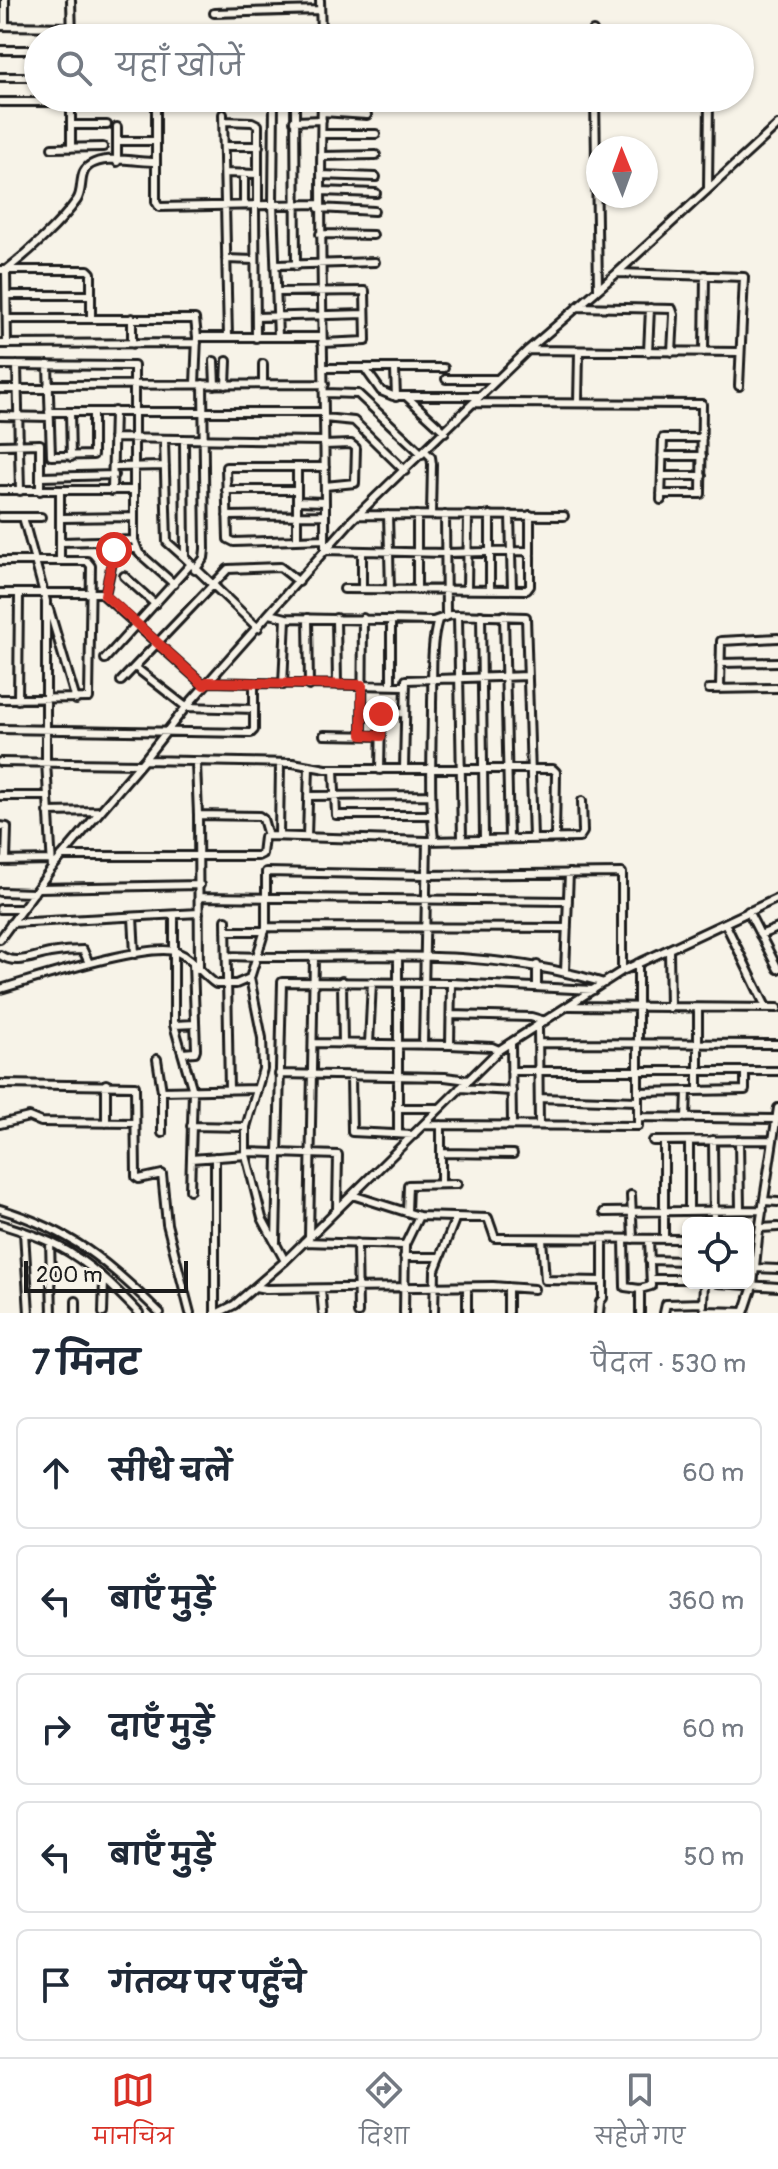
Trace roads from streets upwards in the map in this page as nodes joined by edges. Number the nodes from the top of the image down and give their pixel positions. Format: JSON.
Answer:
{"nodes":[{"id":1,"x":5,"y":0,"type":"edge"},
{"id":2,"x":71,"y":0,"type":"edge"},
{"id":3,"x":320,"y":0,"type":"edge"},
{"id":4,"x":320,"y":10,"type":"junction"},
{"id":5,"x":214,"y":13,"type":"dead end"},
{"id":6,"x":72,"y":24,"type":"edge"},
{"id":7,"x":321,"y":24,"type":"edge"},
{"id":8,"x":2,"y":26,"type":"edge"},
{"id":9,"x":24,"y":26,"type":"edge"},
{"id":10,"x":0,"y":50,"type":"edge"},
{"id":11,"x":24,"y":50,"type":"edge"},
{"id":12,"x":0,"y":77,"type":"edge"},
{"id":13,"x":24,"y":77,"type":"edge"},
{"id":14,"x":24,"y":101,"type":"edge"},
{"id":15,"x":0,"y":102,"type":"edge"},
{"id":16,"x":71,"y":112,"type":"edge"},
{"id":17,"x":156,"y":112,"type":"edge"},
{"id":18,"x":274,"y":112,"type":"edge"},
{"id":19,"x":294,"y":112,"type":"edge"},
{"id":20,"x":322,"y":112,"type":"edge"},
{"id":21,"x":595,"y":112,"type":"edge"},
{"id":22,"x":709,"y":112,"type":"edge"},
{"id":23,"x":367,"y":115,"type":"dead end"},
{"id":24,"x":322,"y":116,"type":"junction"},
{"id":25,"x":294,"y":121,"type":"junction"},
{"id":26,"x":71,"y":125,"type":"junction"},
{"id":27,"x":107,"y":125,"type":"dead end"},
{"id":28,"x":778,"y":125,"type":"edge"},
{"id":29,"x":117,"y":127,"type":"dead end"},
{"id":30,"x":322,"y":134,"type":"junction"},
{"id":31,"x":376,"y":134,"type":"dead end"},
{"id":32,"x":117,"y":141,"type":"junction"},
{"id":33,"x":156,"y":141,"type":"junction"},
{"id":34,"x":225,"y":146,"type":"junction"},
{"id":35,"x":259,"y":146,"type":"junction"},
{"id":36,"x":103,"y":147,"type":"dead end"},
{"id":37,"x":52,"y":148,"type":"dead end"},
{"id":38,"x":71,"y":148,"type":"junction"},
{"id":39,"x":376,"y":155,"type":"dead end"},
{"id":40,"x":322,"y":156,"type":"junction"},
{"id":41,"x":117,"y":162,"type":"junction"},
{"id":42,"x":156,"y":162,"type":"junction"},
{"id":43,"x":225,"y":173,"type":"junction"},
{"id":44,"x":244,"y":173,"type":"junction"},
{"id":45,"x":258,"y":174,"type":"junction"},
{"id":46,"x":321,"y":175,"type":"junction"},
{"id":47,"x":376,"y":177,"type":"dead end"},
{"id":48,"x":708,"y":188,"type":"junction"},
{"id":49,"x":321,"y":191,"type":"junction"},
{"id":50,"x":376,"y":193,"type":"dead end"},
{"id":51,"x":273,"y":204,"type":"junction"},
{"id":52,"x":294,"y":204,"type":"junction"},
{"id":53,"x":244,"y":205,"type":"junction"},
{"id":54,"x":256,"y":205,"type":"junction"},
{"id":55,"x":226,"y":206,"type":"junction"},
{"id":56,"x":319,"y":206,"type":"junction"},
{"id":57,"x":374,"y":211,"type":"dead end"},
{"id":58,"x":320,"y":234,"type":"junction"},
{"id":59,"x":373,"y":235,"type":"dead end"},
{"id":60,"x":226,"y":259,"type":"junction"},
{"id":61,"x":254,"y":260,"type":"junction"},
{"id":62,"x":375,"y":262,"type":"dead end"},
{"id":63,"x":321,"y":264,"type":"junction"},
{"id":64,"x":276,"y":265,"type":"junction"},
{"id":65,"x":296,"y":266,"type":"junction"},
{"id":66,"x":3,"y":270,"type":"edge"},
{"id":67,"x":617,"y":273,"type":"junction"},
{"id":68,"x":705,"y":275,"type":"junction"},
{"id":69,"x":598,"y":289,"type":"junction"},
{"id":70,"x":322,"y":290,"type":"junction"},
{"id":71,"x":277,"y":292,"type":"junction"},
{"id":72,"x":8,"y":295,"type":"junction"},
{"id":73,"x":90,"y":295,"type":"junction"},
{"id":74,"x":577,"y":307,"type":"junction"},
{"id":75,"x":650,"y":308,"type":"junction"},
{"id":76,"x":365,"y":314,"type":"junction"},
{"id":77,"x":256,"y":317,"type":"junction"},
{"id":78,"x":278,"y":317,"type":"junction"},
{"id":79,"x":322,"y":317,"type":"junction"},
{"id":80,"x":91,"y":318,"type":"junction"},
{"id":81,"x":132,"y":318,"type":"junction"},
{"id":82,"x":4,"y":323,"type":"edge"},
{"id":83,"x":228,"y":337,"type":"junction"},
{"id":84,"x":278,"y":337,"type":"junction"},
{"id":85,"x":256,"y":338,"type":"junction"},
{"id":86,"x":197,"y":340,"type":"junction"},
{"id":87,"x":322,"y":340,"type":"junction"},
{"id":88,"x":3,"y":344,"type":"edge"},
{"id":89,"x":132,"y":344,"type":"junction"},
{"id":90,"x":528,"y":350,"type":"junction"},
{"id":91,"x":579,"y":352,"type":"junction"},
{"id":92,"x":648,"y":352,"type":"junction"},
{"id":93,"x":672,"y":352,"type":"junction"},
{"id":94,"x":704,"y":352,"type":"junction"},
{"id":95,"x":740,"y":352,"type":"junction"},
{"id":96,"x":214,"y":361,"type":"dead end"},
{"id":97,"x":227,"y":361,"type":"dead end"},
{"id":98,"x":263,"y":364,"type":"dead end"},
{"id":99,"x":0,"y":365,"type":"edge"},
{"id":100,"x":17,"y":365,"type":"junction"},
{"id":101,"x":48,"y":365,"type":"junction"},
{"id":102,"x":324,"y":368,"type":"junction"},
{"id":103,"x":444,"y":368,"type":"dead end"},
{"id":104,"x":366,"y":370,"type":"junction"},
{"id":105,"x":395,"y":370,"type":"junction"},
{"id":106,"x":446,"y":379,"type":"dead end"},
{"id":107,"x":498,"y":379,"type":"junction"},
{"id":108,"x":134,"y":383,"type":"junction"},
{"id":109,"x":195,"y":384,"type":"junction"},
{"id":110,"x":203,"y":384,"type":"junction"},
{"id":111,"x":263,"y":384,"type":"junction"},
{"id":112,"x":325,"y":384,"type":"junction"},
{"id":113,"x":215,"y":385,"type":"junction"},
{"id":114,"x":226,"y":385,"type":"junction"},
{"id":115,"x":739,"y":386,"type":"dead end"},
{"id":116,"x":48,"y":387,"type":"junction"},
{"id":117,"x":0,"y":389,"type":"edge"},
{"id":118,"x":18,"y":389,"type":"junction"},
{"id":119,"x":325,"y":393,"type":"junction"},
{"id":120,"x":480,"y":396,"type":"junction"},
{"id":121,"x":396,"y":397,"type":"junction"},
{"id":122,"x":407,"y":397,"type":"junction"},
{"id":123,"x":474,"y":403,"type":"junction"},
{"id":124,"x":578,"y":403,"type":"junction"},
{"id":125,"x":203,"y":410,"type":"junction"},
{"id":126,"x":114,"y":411,"type":"junction"},
{"id":127,"x":135,"y":411,"type":"junction"},
{"id":128,"x":70,"y":412,"type":"junction"},
{"id":129,"x":93,"y":412,"type":"junction"},
{"id":130,"x":49,"y":415,"type":"junction"},
{"id":131,"x":324,"y":415,"type":"junction"},
{"id":132,"x":0,"y":416,"type":"edge"},
{"id":133,"x":19,"y":417,"type":"junction"},
{"id":134,"x":445,"y":432,"type":"junction"},
{"id":135,"x":113,"y":438,"type":"junction"},
{"id":136,"x":203,"y":438,"type":"junction"},
{"id":137,"x":702,"y":438,"type":"junction"},
{"id":138,"x":135,"y":439,"type":"junction"},
{"id":139,"x":164,"y":439,"type":"junction"},
{"id":140,"x":184,"y":439,"type":"junction"},
{"id":141,"x":324,"y":443,"type":"junction"},
{"id":142,"x":40,"y":444,"type":"junction"},
{"id":143,"x":50,"y":444,"type":"junction"},
{"id":144,"x":0,"y":445,"type":"edge"},
{"id":145,"x":19,"y":445,"type":"junction"},
{"id":146,"x":424,"y":453,"type":"junction"},
{"id":147,"x":662,"y":456,"type":"junction"},
{"id":148,"x":702,"y":456,"type":"junction"},
{"id":149,"x":71,"y":457,"type":"junction"},
{"id":150,"x":165,"y":466,"type":"junction"},
{"id":151,"x":297,"y":467,"type":"junction"},
{"id":152,"x":325,"y":467,"type":"junction"},
{"id":153,"x":135,"y":468,"type":"junction"},
{"id":154,"x":114,"y":471,"type":"junction"},
{"id":155,"x":405,"y":471,"type":"junction"},
{"id":156,"x":662,"y":476,"type":"junction"},
{"id":157,"x":702,"y":476,"type":"junction"},
{"id":158,"x":41,"y":477,"type":"junction"},
{"id":159,"x":325,"y":486,"type":"junction"},
{"id":160,"x":0,"y":490,"type":"edge"},
{"id":161,"x":133,"y":490,"type":"junction"},
{"id":162,"x":226,"y":490,"type":"junction"},
{"id":163,"x":297,"y":490,"type":"junction"},
{"id":164,"x":20,"y":491,"type":"junction"},
{"id":165,"x":40,"y":491,"type":"junction"},
{"id":166,"x":60,"y":491,"type":"junction"},
{"id":167,"x":112,"y":491,"type":"junction"},
{"id":168,"x":297,"y":501,"type":"junction"},
{"id":169,"x":325,"y":502,"type":"junction"},
{"id":170,"x":297,"y":515,"type":"junction"},
{"id":171,"x":325,"y":515,"type":"junction"},
{"id":172,"x":357,"y":515,"type":"junction"},
{"id":173,"x":388,"y":515,"type":"junction"},
{"id":174,"x":417,"y":515,"type":"junction"},
{"id":175,"x":431,"y":515,"type":"junction"},
{"id":176,"x":445,"y":515,"type":"junction"},
{"id":177,"x":468,"y":515,"type":"junction"},
{"id":178,"x":490,"y":515,"type":"junction"},
{"id":179,"x":510,"y":515,"type":"junction"},
{"id":180,"x":530,"y":515,"type":"junction"},
{"id":181,"x":227,"y":516,"type":"junction"},
{"id":182,"x":564,"y":516,"type":"dead end"},
{"id":183,"x":0,"y":517,"type":"edge"},
{"id":184,"x":23,"y":517,"type":"junction"},
{"id":185,"x":41,"y":517,"type":"dead end"},
{"id":186,"x":132,"y":517,"type":"junction"},
{"id":187,"x":62,"y":518,"type":"junction"},
{"id":188,"x":325,"y":539,"type":"junction"},
{"id":189,"x":134,"y":540,"type":"junction"},
{"id":190,"x":297,"y":540,"type":"junction"},
{"id":191,"x":61,"y":542,"type":"junction"},
{"id":192,"x":136,"y":549,"type":"junction"},
{"id":193,"x":325,"y":550,"type":"junction"},
{"id":194,"x":362,"y":551,"type":"junction"},
{"id":195,"x":389,"y":552,"type":"junction"},
{"id":196,"x":417,"y":552,"type":"junction"},
{"id":197,"x":489,"y":552,"type":"junction"},
{"id":198,"x":510,"y":552,"type":"junction"},
{"id":199,"x":444,"y":553,"type":"junction"},
{"id":200,"x":467,"y":553,"type":"junction"},
{"id":201,"x":530,"y":554,"type":"junction"},
{"id":202,"x":185,"y":558,"type":"junction"},
{"id":203,"x":0,"y":561,"type":"edge"},
{"id":204,"x":60,"y":561,"type":"junction"},
{"id":205,"x":36,"y":562,"type":"junction"},
{"id":206,"x":193,"y":568,"type":"junction"},
{"id":207,"x":124,"y":576,"type":"dead end"},
{"id":208,"x":299,"y":582,"type":"junction"},
{"id":209,"x":174,"y":584,"type":"junction"},
{"id":210,"x":211,"y":585,"type":"junction"},
{"id":211,"x":344,"y":589,"type":"dead end"},
{"id":212,"x":362,"y":589,"type":"junction"},
{"id":213,"x":390,"y":590,"type":"junction"},
{"id":214,"x":417,"y":590,"type":"junction"},
{"id":215,"x":445,"y":590,"type":"junction"},
{"id":216,"x":467,"y":590,"type":"junction"},
{"id":217,"x":490,"y":590,"type":"junction"},
{"id":218,"x":512,"y":590,"type":"junction"},
{"id":219,"x":90,"y":592,"type":"junction"},
{"id":220,"x":0,"y":593,"type":"edge"},
{"id":221,"x":45,"y":593,"type":"junction"},
{"id":222,"x":19,"y":594,"type":"junction"},
{"id":223,"x":105,"y":595,"type":"junction"},
{"id":224,"x":46,"y":601,"type":"junction"},
{"id":225,"x":155,"y":604,"type":"junction"},
{"id":226,"x":270,"y":614,"type":"junction"},
{"id":227,"x":458,"y":615,"type":"junction"},
{"id":228,"x":481,"y":615,"type":"junction"},
{"id":229,"x":504,"y":615,"type":"junction"},
{"id":230,"x":446,"y":616,"type":"junction"},
{"id":231,"x":286,"y":618,"type":"junction"},
{"id":232,"x":308,"y":618,"type":"junction"},
{"id":233,"x":336,"y":618,"type":"junction"},
{"id":234,"x":363,"y":618,"type":"junction"},
{"id":235,"x":391,"y":620,"type":"junction"},
{"id":236,"x":438,"y":620,"type":"junction"},
{"id":237,"x":137,"y":624,"type":"junction"},
{"id":238,"x":258,"y":628,"type":"junction"},
{"id":239,"x":778,"y":638,"type":"edge"},
{"id":240,"x":59,"y":642,"type":"junction"},
{"id":241,"x":157,"y":643,"type":"junction"},
{"id":242,"x":46,"y":644,"type":"junction"},
{"id":243,"x":89,"y":654,"type":"junction"},
{"id":244,"x":778,"y":662,"type":"edge"},
{"id":245,"x":720,"y":663,"type":"junction"},
{"id":246,"x":135,"y":667,"type":"junction"},
{"id":247,"x":505,"y":676,"type":"junction"},
{"id":248,"x":528,"y":676,"type":"junction"},
{"id":249,"x":482,"y":677,"type":"junction"},
{"id":250,"x":433,"y":678,"type":"junction"},
{"id":251,"x":458,"y":678,"type":"junction"},
{"id":252,"x":121,"y":681,"type":"dead end"},
{"id":253,"x":206,"y":684,"type":"junction"},
{"id":254,"x":254,"y":684,"type":"junction"},
{"id":255,"x":283,"y":685,"type":"junction"},
{"id":256,"x":337,"y":685,"type":"junction"},
{"id":257,"x":362,"y":685,"type":"junction"},
{"id":258,"x":391,"y":685,"type":"junction"},
{"id":259,"x":309,"y":686,"type":"junction"},
{"id":260,"x":404,"y":686,"type":"junction"},
{"id":261,"x":720,"y":688,"type":"junction"},
{"id":262,"x":778,"y":688,"type":"edge"},
{"id":263,"x":709,"y":689,"type":"dead end"},
{"id":264,"x":0,"y":699,"type":"edge"},
{"id":265,"x":47,"y":699,"type":"junction"},
{"id":266,"x":18,"y":700,"type":"junction"},
{"id":267,"x":76,"y":700,"type":"junction"},
{"id":268,"x":186,"y":707,"type":"junction"},
{"id":269,"x":254,"y":709,"type":"junction"},
{"id":270,"x":404,"y":713,"type":"junction"},
{"id":271,"x":0,"y":729,"type":"edge"},
{"id":272,"x":47,"y":729,"type":"junction"},
{"id":273,"x":166,"y":733,"type":"junction"},
{"id":274,"x":324,"y":735,"type":"dead end"},
{"id":275,"x":362,"y":735,"type":"junction"},
{"id":276,"x":381,"y":736,"type":"junction"},
{"id":277,"x":46,"y":761,"type":"junction"},
{"id":278,"x":0,"y":762,"type":"edge"},
{"id":279,"x":142,"y":762,"type":"junction"},
{"id":280,"x":196,"y":763,"type":"junction"},
{"id":281,"x":280,"y":763,"type":"junction"},
{"id":282,"x":309,"y":766,"type":"junction"},
{"id":283,"x":431,"y":768,"type":"junction"},
{"id":284,"x":334,"y":769,"type":"junction"},
{"id":285,"x":404,"y":769,"type":"junction"},
{"id":286,"x":460,"y":769,"type":"junction"},
{"id":287,"x":508,"y":769,"type":"junction"},
{"id":288,"x":380,"y":770,"type":"junction"},
{"id":289,"x":483,"y":770,"type":"junction"},
{"id":290,"x":530,"y":770,"type":"junction"},
{"id":291,"x":431,"y":795,"type":"junction"},
{"id":292,"x":0,"y":796,"type":"edge"},
{"id":293,"x":47,"y":796,"type":"junction"},
{"id":294,"x":308,"y":796,"type":"junction"},
{"id":295,"x":334,"y":796,"type":"junction"},
{"id":296,"x":582,"y":801,"type":"dead end"},
{"id":297,"x":101,"y":811,"type":"junction"},
{"id":298,"x":48,"y":812,"type":"junction"},
{"id":299,"x":198,"y":815,"type":"junction"},
{"id":300,"x":431,"y":815,"type":"junction"},
{"id":301,"x":0,"y":826,"type":"edge"},
{"id":302,"x":268,"y":836,"type":"junction"},
{"id":303,"x":279,"y":836,"type":"junction"},
{"id":304,"x":307,"y":837,"type":"junction"},
{"id":305,"x":484,"y":838,"type":"junction"},
{"id":306,"x":533,"y":838,"type":"junction"},
{"id":307,"x":555,"y":838,"type":"junction"},
{"id":308,"x":462,"y":839,"type":"junction"},
{"id":309,"x":509,"y":839,"type":"junction"},
{"id":310,"x":431,"y":840,"type":"junction"},
{"id":311,"x":263,"y":851,"type":"junction"},
{"id":312,"x":62,"y":856,"type":"junction"},
{"id":313,"x":199,"y":857,"type":"junction"},
{"id":314,"x":3,"y":861,"type":"edge"},
{"id":315,"x":52,"y":864,"type":"junction"},
{"id":316,"x":266,"y":872,"type":"junction"},
{"id":317,"x":569,"y":873,"type":"junction"},
{"id":318,"x":426,"y":875,"type":"junction"},
{"id":319,"x":200,"y":885,"type":"junction"},
{"id":320,"x":36,"y":890,"type":"junction"},
{"id":321,"x":0,"y":892,"type":"edge"},
{"id":322,"x":200,"y":897,"type":"junction"},
{"id":323,"x":267,"y":898,"type":"junction"},
{"id":324,"x":778,"y":898,"type":"edge"},
{"id":325,"x":426,"y":900,"type":"junction"},
{"id":326,"x":568,"y":901,"type":"junction"},
{"id":327,"x":0,"y":909,"type":"edge"},
{"id":328,"x":22,"y":909,"type":"junction"},
{"id":329,"x":748,"y":911,"type":"junction"},
{"id":330,"x":199,"y":913,"type":"junction"},
{"id":331,"x":174,"y":915,"type":"junction"},
{"id":332,"x":133,"y":917,"type":"junction"},
{"id":333,"x":226,"y":920,"type":"dead end"},
{"id":334,"x":11,"y":923,"type":"junction"},
{"id":335,"x":725,"y":923,"type":"junction"},
{"id":336,"x":425,"y":927,"type":"junction"},
{"id":337,"x":567,"y":928,"type":"junction"},
{"id":338,"x":778,"y":928,"type":"edge"},
{"id":339,"x":266,"y":929,"type":"junction"},
{"id":340,"x":226,"y":931,"type":"junction"},
{"id":341,"x":760,"y":935,"type":"junction"},
{"id":342,"x":0,"y":939,"type":"edge"},
{"id":343,"x":173,"y":950,"type":"junction"},
{"id":344,"x":669,"y":950,"type":"junction"},
{"id":345,"x":135,"y":954,"type":"junction"},
{"id":346,"x":0,"y":955,"type":"edge"},
{"id":347,"x":425,"y":955,"type":"junction"},
{"id":348,"x":227,"y":956,"type":"junction"},
{"id":349,"x":398,"y":956,"type":"junction"},
{"id":350,"x":257,"y":957,"type":"junction"},
{"id":351,"x":314,"y":957,"type":"junction"},
{"id":352,"x":193,"y":962,"type":"junction"},
{"id":353,"x":89,"y":963,"type":"junction"},
{"id":354,"x":638,"y":963,"type":"junction"},
{"id":355,"x":537,"y":965,"type":"junction"},
{"id":356,"x":778,"y":969,"type":"edge"},
{"id":357,"x":199,"y":970,"type":"junction"},
{"id":358,"x":565,"y":971,"type":"junction"},
{"id":359,"x":622,"y":971,"type":"junction"},
{"id":360,"x":250,"y":978,"type":"junction"},
{"id":361,"x":313,"y":981,"type":"junction"},
{"id":362,"x":342,"y":981,"type":"junction"},
{"id":363,"x":372,"y":982,"type":"junction"},
{"id":364,"x":397,"y":983,"type":"junction"},
{"id":365,"x":425,"y":983,"type":"junction"},
{"id":366,"x":451,"y":983,"type":"junction"},
{"id":367,"x":604,"y":983,"type":"junction"},
{"id":368,"x":227,"y":986,"type":"junction"},
{"id":369,"x":537,"y":986,"type":"junction"},
{"id":370,"x":0,"y":989,"type":"edge"},
{"id":371,"x":593,"y":990,"type":"junction"},
{"id":372,"x":567,"y":1006,"type":"junction"},
{"id":373,"x":766,"y":1007,"type":"junction"},
{"id":374,"x":637,"y":1008,"type":"junction"},
{"id":375,"x":670,"y":1008,"type":"junction"},
{"id":376,"x":698,"y":1008,"type":"junction"},
{"id":377,"x":778,"y":1008,"type":"edge"},
{"id":378,"x":451,"y":1015,"type":"junction"},
{"id":379,"x":545,"y":1021,"type":"junction"},
{"id":380,"x":195,"y":1024,"type":"junction"},
{"id":381,"x":174,"y":1025,"type":"junction"},
{"id":382,"x":538,"y":1027,"type":"junction"},
{"id":383,"x":314,"y":1043,"type":"junction"},
{"id":384,"x":511,"y":1043,"type":"junction"},
{"id":385,"x":540,"y":1043,"type":"junction"},
{"id":386,"x":637,"y":1043,"type":"junction"},
{"id":387,"x":698,"y":1043,"type":"junction"},
{"id":388,"x":343,"y":1044,"type":"junction"},
{"id":389,"x":369,"y":1044,"type":"junction"},
{"id":390,"x":778,"y":1044,"type":"edge"},
{"id":391,"x":396,"y":1045,"type":"junction"},
{"id":392,"x":423,"y":1045,"type":"junction"},
{"id":393,"x":450,"y":1045,"type":"junction"},
{"id":394,"x":499,"y":1050,"type":"junction"},
{"id":395,"x":182,"y":1053,"type":"junction"},
{"id":396,"x":157,"y":1059,"type":"dead end"},
{"id":397,"x":511,"y":1071,"type":"junction"},
{"id":398,"x":540,"y":1071,"type":"junction"},
{"id":399,"x":745,"y":1071,"type":"junction"},
{"id":400,"x":778,"y":1071,"type":"edge"},
{"id":401,"x":637,"y":1072,"type":"junction"},
{"id":402,"x":698,"y":1072,"type":"junction"},
{"id":403,"x":279,"y":1074,"type":"junction"},
{"id":404,"x":312,"y":1076,"type":"junction"},
{"id":405,"x":351,"y":1076,"type":"junction"},
{"id":406,"x":397,"y":1076,"type":"junction"},
{"id":407,"x":468,"y":1080,"type":"junction"},
{"id":408,"x":0,"y":1084,"type":"edge"},
{"id":409,"x":106,"y":1084,"type":"junction"},
{"id":410,"x":458,"y":1088,"type":"junction"},
{"id":411,"x":257,"y":1089,"type":"junction"},
{"id":412,"x":229,"y":1090,"type":"junction"},
{"id":413,"x":162,"y":1091,"type":"junction"},
{"id":414,"x":193,"y":1091,"type":"junction"},
{"id":415,"x":512,"y":1091,"type":"junction"},
{"id":416,"x":687,"y":1091,"type":"junction"},
{"id":417,"x":698,"y":1091,"type":"junction"},
{"id":418,"x":638,"y":1092,"type":"junction"},
{"id":419,"x":539,"y":1098,"type":"junction"},
{"id":420,"x":638,"y":1101,"type":"junction"},
{"id":421,"x":397,"y":1108,"type":"junction"},
{"id":422,"x":439,"y":1108,"type":"junction"},
{"id":423,"x":778,"y":1108,"type":"edge"},
{"id":424,"x":639,"y":1117,"type":"junction"},
{"id":425,"x":686,"y":1118,"type":"junction"},
{"id":426,"x":776,"y":1119,"type":"edge"},
{"id":427,"x":106,"y":1123,"type":"junction"},
{"id":428,"x":135,"y":1123,"type":"junction"},
{"id":429,"x":0,"y":1124,"type":"edge"},
{"id":430,"x":424,"y":1125,"type":"junction"},
{"id":431,"x":441,"y":1125,"type":"junction"},
{"id":432,"x":512,"y":1125,"type":"junction"},
{"id":433,"x":539,"y":1125,"type":"junction"},
{"id":434,"x":191,"y":1126,"type":"junction"},
{"id":435,"x":246,"y":1127,"type":"junction"},
{"id":436,"x":162,"y":1133,"type":"dead end"},
{"id":437,"x":398,"y":1133,"type":"junction"},
{"id":438,"x":414,"y":1135,"type":"junction"},
{"id":439,"x":713,"y":1140,"type":"junction"},
{"id":440,"x":739,"y":1140,"type":"junction"},
{"id":441,"x":772,"y":1140,"type":"junction"},
{"id":442,"x":653,"y":1141,"type":"dead end"},
{"id":443,"x":664,"y":1141,"type":"junction"},
{"id":444,"x":689,"y":1141,"type":"junction"},
{"id":445,"x":279,"y":1153,"type":"junction"},
{"id":446,"x":441,"y":1153,"type":"junction"},
{"id":447,"x":246,"y":1154,"type":"junction"},
{"id":448,"x":310,"y":1154,"type":"junction"},
{"id":449,"x":513,"y":1154,"type":"dead end"},
{"id":450,"x":215,"y":1157,"type":"junction"},
{"id":451,"x":191,"y":1159,"type":"junction"},
{"id":452,"x":768,"y":1172,"type":"junction"},
{"id":453,"x":778,"y":1173,"type":"edge"},
{"id":454,"x":441,"y":1184,"type":"junction"},
{"id":455,"x":457,"y":1184,"type":"dead end"},
{"id":456,"x":190,"y":1190,"type":"dead end"},
{"id":457,"x":352,"y":1195,"type":"junction"},
{"id":458,"x":631,"y":1195,"type":"dead end"},
{"id":459,"x":764,"y":1201,"type":"junction"},
{"id":460,"x":778,"y":1202,"type":"edge"},
{"id":461,"x":0,"y":1209,"type":"edge"},
{"id":462,"x":337,"y":1209,"type":"junction"},
{"id":463,"x":664,"y":1210,"type":"junction"},
{"id":464,"x":689,"y":1210,"type":"junction"},
{"id":465,"x":714,"y":1210,"type":"junction"},
{"id":466,"x":740,"y":1210,"type":"junction"},
{"id":467,"x":763,"y":1210,"type":"junction"},
{"id":468,"x":633,"y":1211,"type":"junction"},
{"id":469,"x":407,"y":1212,"type":"junction"},
{"id":470,"x":604,"y":1212,"type":"dead end"},
{"id":471,"x":419,"y":1216,"type":"junction"},
{"id":472,"x":456,"y":1216,"type":"junction"},
{"id":473,"x":714,"y":1217,"type":"edge"},
{"id":474,"x":262,"y":1218,"type":"junction"},
{"id":475,"x":278,"y":1218,"type":"junction"},
{"id":476,"x":0,"y":1224,"type":"edge"},
{"id":477,"x":778,"y":1227,"type":"edge"},
{"id":478,"x":760,"y":1228,"type":"junction"},
{"id":479,"x":24,"y":1232,"type":"junction"},
{"id":480,"x":664,"y":1238,"type":"junction"},
{"id":481,"x":754,"y":1238,"type":"edge"},
{"id":482,"x":758,"y":1238,"type":"junction"},
{"id":483,"x":542,"y":1239,"type":"junction"},
{"id":484,"x":603,"y":1239,"type":"junction"},
{"id":485,"x":624,"y":1239,"type":"junction"},
{"id":486,"x":633,"y":1239,"type":"junction"},
{"id":487,"x":682,"y":1239,"type":"edge"},
{"id":488,"x":306,"y":1240,"type":"junction"},
{"id":489,"x":649,"y":1240,"type":"junction"},
{"id":490,"x":50,"y":1242,"type":"junction"},
{"id":491,"x":357,"y":1243,"type":"junction"},
{"id":492,"x":276,"y":1244,"type":"junction"},
{"id":493,"x":405,"y":1245,"type":"junction"},
{"id":494,"x":404,"y":1257,"type":"junction"},
{"id":495,"x":440,"y":1257,"type":"junction"},
{"id":496,"x":649,"y":1260,"type":"junction"},
{"id":497,"x":285,"y":1261,"type":"junction"},
{"id":498,"x":682,"y":1261,"type":"edge"},
{"id":499,"x":755,"y":1268,"type":"junction"},
{"id":500,"x":778,"y":1269,"type":"edge"},
{"id":501,"x":754,"y":1277,"type":"edge"},
{"id":502,"x":104,"y":1279,"type":"junction"},
{"id":503,"x":651,"y":1279,"type":"junction"},
{"id":504,"x":682,"y":1279,"type":"edge"},
{"id":505,"x":603,"y":1281,"type":"junction"},
{"id":506,"x":754,"y":1286,"type":"edge"},
{"id":507,"x":255,"y":1287,"type":"junction"},
{"id":508,"x":435,"y":1287,"type":"junction"},
{"id":509,"x":467,"y":1287,"type":"junction"},
{"id":510,"x":508,"y":1287,"type":"junction"},
{"id":511,"x":778,"y":1287,"type":"edge"},
{"id":512,"x":358,"y":1288,"type":"junction"},
{"id":513,"x":404,"y":1288,"type":"junction"},
{"id":514,"x":321,"y":1289,"type":"junction"},
{"id":515,"x":534,"y":1289,"type":"dead end"},
{"id":516,"x":640,"y":1289,"type":"junction"},
{"id":517,"x":752,"y":1289,"type":"edge"},
{"id":518,"x":76,"y":1301,"type":"dead end"},
{"id":519,"x":704,"y":1309,"type":"edge"},
{"id":520,"x":221,"y":1312,"type":"edge"},
{"id":521,"x":724,"y":1312,"type":"edge"},
{"id":522,"x":744,"y":1312,"type":"edge"},
{"id":523,"x":29,"y":1313,"type":"edge"},
{"id":524,"x":52,"y":1313,"type":"edge"},
{"id":525,"x":76,"y":1313,"type":"edge"},
{"id":526,"x":103,"y":1313,"type":"edge"},
{"id":527,"x":139,"y":1313,"type":"edge"},
{"id":528,"x":160,"y":1313,"type":"edge"},
{"id":529,"x":190,"y":1313,"type":"edge"},
{"id":530,"x":323,"y":1313,"type":"edge"},
{"id":531,"x":358,"y":1313,"type":"edge"},
{"id":532,"x":404,"y":1313,"type":"edge"},
{"id":533,"x":434,"y":1313,"type":"edge"},
{"id":534,"x":467,"y":1313,"type":"edge"},
{"id":535,"x":508,"y":1313,"type":"edge"},
{"id":536,"x":599,"y":1313,"type":"edge"},
{"id":537,"x":640,"y":1313,"type":"edge"},
{"id":538,"x":664,"y":1313,"type":"edge"}],
"edges":[{"from":1,"to":8,"type":"street"},
{"from":2,"to":6,"type":"street"},
{"from":3,"to":4,"type":"street"},
{"from":4,"to":5,"type":"street"},
{"from":4,"to":7,"type":"street"},
{"from":8,"to":9,"type":"street"},
{"from":10,"to":11,"type":"street"},
{"from":12,"to":13,"type":"street"},
{"from":14,"to":15,"type":"street"},
{"from":16,"to":26,"type":"street"},
{"from":17,"to":33,"type":"street"},
{"from":18,"to":51,"type":"street"},
{"from":19,"to":25,"type":"street"},
{"from":20,"to":24,"type":"street"},
{"from":21,"to":69,"type":"street"},
{"from":22,"to":48,"type":"street"},
{"from":23,"to":24,"type":"street"},
{"from":24,"to":25,"type":"street"},
{"from":24,"to":30,"type":"street"},
{"from":25,"to":52,"type":"street"},
{"from":26,"to":27,"type":"street"},
{"from":26,"to":38,"type":"street"},
{"from":28,"to":48,"type":"street"},
{"from":29,"to":32,"type":"street"},
{"from":30,"to":31,"type":"street"},
{"from":30,"to":40,"type":"street"},
{"from":32,"to":33,"type":"street"},
{"from":32,"to":41,"type":"street"},
{"from":33,"to":42,"type":"street"},
{"from":34,"to":35,"type":"street"},
{"from":34,"to":35,"type":"street"},
{"from":34,"to":43,"type":"street"},
{"from":35,"to":45,"type":"street"},
{"from":36,"to":38,"type":"street"},
{"from":37,"to":38,"type":"street"},
{"from":39,"to":40,"type":"street"},
{"from":40,"to":46,"type":"street"},
{"from":41,"to":42,"type":"street"},
{"from":41,"to":66,"type":"street"},
{"from":42,"to":55,"type":"street"},
{"from":43,"to":44,"type":"street"},
{"from":43,"to":55,"type":"street"},
{"from":44,"to":45,"type":"street"},
{"from":44,"to":53,"type":"street"},
{"from":45,"to":54,"type":"street"},
{"from":46,"to":47,"type":"street"},
{"from":46,"to":49,"type":"street"},
{"from":48,"to":67,"type":"street"},
{"from":49,"to":50,"type":"street"},
{"from":49,"to":56,"type":"street"},
{"from":51,"to":52,"type":"street"},
{"from":51,"to":54,"type":"street"},
{"from":51,"to":64,"type":"street"},
{"from":52,"to":56,"type":"street"},
{"from":52,"to":65,"type":"street"},
{"from":53,"to":54,"type":"street"},
{"from":53,"to":55,"type":"street"},
{"from":54,"to":61,"type":"street"},
{"from":55,"to":60,"type":"street"},
{"from":56,"to":57,"type":"street"},
{"from":56,"to":58,"type":"street"},
{"from":58,"to":59,"type":"street"},
{"from":58,"to":63,"type":"street"},
{"from":60,"to":61,"type":"street"},
{"from":60,"to":83,"type":"street"},
{"from":61,"to":77,"type":"street"},
{"from":62,"to":63,"type":"street"},
{"from":63,"to":65,"type":"street"},
{"from":63,"to":70,"type":"street"},
{"from":64,"to":65,"type":"street"},
{"from":64,"to":71,"type":"street"},
{"from":66,"to":72,"type":"street"},
{"from":66,"to":73,"type":"street"},
{"from":67,"to":68,"type":"street"},
{"from":67,"to":69,"type":"street"},
{"from":68,"to":94,"type":"street"},
{"from":68,"to":95,"type":"street"},
{"from":69,"to":74,"type":"street"},
{"from":70,"to":71,"type":"street"},
{"from":70,"to":76,"type":"street"},
{"from":70,"to":79,"type":"street"},
{"from":71,"to":78,"type":"street"},
{"from":72,"to":73,"type":"street"},
{"from":72,"to":82,"type":"street"},
{"from":73,"to":80,"type":"street"},
{"from":74,"to":75,"type":"street"},
{"from":74,"to":90,"type":"street"},
{"from":75,"to":92,"type":"street"},
{"from":75,"to":93,"type":"street"},
{"from":76,"to":79,"type":"street"},
{"from":76,"to":87,"type":"street"},
{"from":77,"to":78,"type":"street"},
{"from":77,"to":85,"type":"street"},
{"from":78,"to":79,"type":"street"},
{"from":78,"to":84,"type":"street"},
{"from":79,"to":87,"type":"street"},
{"from":80,"to":81,"type":"street"},
{"from":80,"to":82,"type":"street"},
{"from":81,"to":86,"type":"street"},
{"from":81,"to":89,"type":"street"},
{"from":82,"to":88,"type":"street"},
{"from":83,"to":85,"type":"street"},
{"from":83,"to":86,"type":"street"},
{"from":84,"to":85,"type":"street"},
{"from":84,"to":87,"type":"street"},
{"from":86,"to":89,"type":"street"},
{"from":86,"to":109,"type":"street"},
{"from":87,"to":102,"type":"street"},
{"from":88,"to":89,"type":"street"},
{"from":90,"to":91,"type":"street"},
{"from":90,"to":107,"type":"street"},
{"from":91,"to":92,"type":"street"},
{"from":91,"to":124,"type":"street"},
{"from":92,"to":93,"type":"street"},
{"from":93,"to":94,"type":"street"},
{"from":94,"to":95,"type":"street"},
{"from":95,"to":115,"type":"street"},
{"from":96,"to":113,"type":"street"},
{"from":97,"to":114,"type":"street"},
{"from":98,"to":111,"type":"street"},
{"from":99,"to":100,"type":"street"},
{"from":100,"to":101,"type":"street"},
{"from":100,"to":118,"type":"street"},
{"from":101,"to":108,"type":"street"},
{"from":101,"to":116,"type":"street"},
{"from":102,"to":104,"type":"street"},
{"from":102,"to":112,"type":"street"},
{"from":103,"to":105,"type":"street"},
{"from":104,"to":105,"type":"street"},
{"from":104,"to":121,"type":"street"},
{"from":105,"to":121,"type":"street"},
{"from":106,"to":107,"type":"street"},
{"from":107,"to":120,"type":"street"},
{"from":108,"to":109,"type":"street"},
{"from":108,"to":116,"type":"street"},
{"from":108,"to":127,"type":"street"},
{"from":109,"to":110,"type":"street"},
{"from":110,"to":113,"type":"street"},
{"from":110,"to":125,"type":"street"},
{"from":111,"to":112,"type":"street"},
{"from":111,"to":114,"type":"street"},
{"from":112,"to":119,"type":"street"},
{"from":113,"to":114,"type":"street"},
{"from":116,"to":118,"type":"street"},
{"from":116,"to":130,"type":"street"},
{"from":117,"to":118,"type":"street"},
{"from":118,"to":133,"type":"street"},
{"from":119,"to":131,"type":"street"},
{"from":119,"to":146,"type":"street"},
{"from":120,"to":122,"type":"street"},
{"from":120,"to":123,"type":"street"},
{"from":121,"to":122,"type":"street"},
{"from":122,"to":134,"type":"street"},
{"from":123,"to":124,"type":"street"},
{"from":123,"to":134,"type":"street"},
{"from":124,"to":137,"type":"street"},
{"from":125,"to":127,"type":"street"},
{"from":125,"to":131,"type":"street"},
{"from":125,"to":136,"type":"street"},
{"from":126,"to":127,"type":"street"},
{"from":126,"to":129,"type":"street"},
{"from":126,"to":135,"type":"street"},
{"from":127,"to":138,"type":"street"},
{"from":128,"to":129,"type":"street"},
{"from":128,"to":130,"type":"street"},
{"from":128,"to":149,"type":"street"},
{"from":129,"to":149,"type":"street"},
{"from":130,"to":133,"type":"street"},
{"from":130,"to":143,"type":"street"},
{"from":131,"to":141,"type":"street"},
{"from":131,"to":155,"type":"street"},
{"from":132,"to":133,"type":"street"},
{"from":133,"to":145,"type":"street"},
{"from":134,"to":146,"type":"street"},
{"from":135,"to":138,"type":"street"},
{"from":135,"to":154,"type":"street"},
{"from":136,"to":140,"type":"street"},
{"from":136,"to":141,"type":"street"},
{"from":136,"to":206,"type":"street"},
{"from":137,"to":147,"type":"street"},
{"from":137,"to":148,"type":"street"},
{"from":138,"to":139,"type":"street"},
{"from":138,"to":153,"type":"street"},
{"from":139,"to":140,"type":"street"},
{"from":139,"to":150,"type":"street"},
{"from":140,"to":202,"type":"street"},
{"from":141,"to":152,"type":"street"},
{"from":141,"to":159,"type":"street"},
{"from":142,"to":143,"type":"street"},
{"from":142,"to":145,"type":"street"},
{"from":142,"to":158,"type":"street"},
{"from":143,"to":149,"type":"street"},
{"from":144,"to":145,"type":"street"},
{"from":145,"to":164,"type":"street"},
{"from":146,"to":155,"type":"street"},
{"from":146,"to":175,"type":"street"},
{"from":147,"to":148,"type":"street"},
{"from":147,"to":156,"type":"street"},
{"from":148,"to":157,"type":"street"},
{"from":150,"to":153,"type":"street"},
{"from":150,"to":202,"type":"street"},
{"from":151,"to":152,"type":"street"},
{"from":151,"to":162,"type":"street"},
{"from":151,"to":163,"type":"street"},
{"from":152,"to":159,"type":"street"},
{"from":153,"to":154,"type":"street"},
{"from":153,"to":161,"type":"street"},
{"from":154,"to":158,"type":"street"},
{"from":154,"to":167,"type":"street"},
{"from":155,"to":172,"type":"street"},
{"from":156,"to":157,"type":"street"},
{"from":156,"to":157,"type":"street"},
{"from":158,"to":165,"type":"street"},
{"from":159,"to":169,"type":"street"},
{"from":160,"to":164,"type":"street"},
{"from":161,"to":167,"type":"street"},
{"from":161,"to":186,"type":"street"},
{"from":162,"to":163,"type":"street"},
{"from":162,"to":181,"type":"street"},
{"from":163,"to":168,"type":"street"},
{"from":164,"to":165,"type":"street"},
{"from":165,"to":166,"type":"street"},
{"from":166,"to":167,"type":"street"},
{"from":166,"to":187,"type":"street"},
{"from":168,"to":169,"type":"street"},
{"from":168,"to":170,"type":"street"},
{"from":169,"to":171,"type":"street"},
{"from":170,"to":171,"type":"street"},
{"from":170,"to":181,"type":"street"},
{"from":170,"to":190,"type":"street"},
{"from":171,"to":188,"type":"street"},
{"from":172,"to":173,"type":"street"},
{"from":172,"to":193,"type":"street"},
{"from":173,"to":174,"type":"street"},
{"from":173,"to":195,"type":"street"},
{"from":174,"to":175,"type":"street"},
{"from":174,"to":196,"type":"street"},
{"from":175,"to":176,"type":"street"},
{"from":176,"to":177,"type":"street"},
{"from":176,"to":199,"type":"street"},
{"from":177,"to":178,"type":"street"},
{"from":177,"to":200,"type":"street"},
{"from":178,"to":179,"type":"street"},
{"from":178,"to":197,"type":"street"},
{"from":179,"to":180,"type":"street"},
{"from":179,"to":198,"type":"street"},
{"from":180,"to":182,"type":"street"},
{"from":180,"to":201,"type":"street"},
{"from":181,"to":190,"type":"street"},
{"from":183,"to":184,"type":"street"},
{"from":184,"to":185,"type":"street"},
{"from":184,"to":205,"type":"street"},
{"from":186,"to":187,"type":"street"},
{"from":186,"to":189,"type":"street"},
{"from":187,"to":191,"type":"street"},
{"from":188,"to":190,"type":"street"},
{"from":188,"to":193,"type":"street"},
{"from":189,"to":191,"type":"street"},
{"from":189,"to":192,"type":"street"},
{"from":191,"to":204,"type":"street"},
{"from":192,"to":209,"type":"street"},
{"from":192,"to":223,"type":"street"},
{"from":193,"to":194,"type":"street"},
{"from":193,"to":208,"type":"street"},
{"from":194,"to":195,"type":"street"},
{"from":194,"to":212,"type":"street"},
{"from":195,"to":196,"type":"street"},
{"from":195,"to":213,"type":"street"},
{"from":196,"to":199,"type":"street"},
{"from":196,"to":214,"type":"street"},
{"from":197,"to":198,"type":"street"},
{"from":197,"to":200,"type":"street"},
{"from":197,"to":217,"type":"street"},
{"from":198,"to":201,"type":"street"},
{"from":198,"to":218,"type":"street"},
{"from":199,"to":200,"type":"street"},
{"from":199,"to":215,"type":"street"},
{"from":200,"to":216,"type":"street"},
{"from":201,"to":218,"type":"street"},
{"from":202,"to":206,"type":"street"},
{"from":203,"to":205,"type":"street"},
{"from":204,"to":205,"type":"street"},
{"from":204,"to":219,"type":"street"},
{"from":205,"to":221,"type":"street"},
{"from":206,"to":209,"type":"street"},
{"from":206,"to":210,"type":"street"},
{"from":207,"to":225,"type":"street"},
{"from":208,"to":210,"type":"street"},
{"from":208,"to":226,"type":"street"},
{"from":209,"to":225,"type":"street"},
{"from":210,"to":238,"type":"street"},
{"from":210,"to":241,"type":"street"},
{"from":211,"to":212,"type":"street"},
{"from":212,"to":213,"type":"street"},
{"from":213,"to":214,"type":"street"},
{"from":214,"to":215,"type":"street"},
{"from":215,"to":216,"type":"street"},
{"from":215,"to":230,"type":"street"},
{"from":216,"to":217,"type":"street"},
{"from":217,"to":218,"type":"street"},
{"from":219,"to":221,"type":"street"},
{"from":219,"to":223,"type":"street"},
{"from":219,"to":243,"type":"street"},
{"from":220,"to":222,"type":"street"},
{"from":221,"to":222,"type":"street"},
{"from":221,"to":224,"type":"street"},
{"from":222,"to":266,"type":"street"},
{"from":223,"to":237,"type":"street"},
{"from":224,"to":240,"type":"street"},
{"from":224,"to":242,"type":"street"},
{"from":225,"to":237,"type":"street"},
{"from":226,"to":231,"type":"street"},
{"from":226,"to":238,"type":"street"},
{"from":227,"to":228,"type":"street"},
{"from":227,"to":230,"type":"street"},
{"from":227,"to":251,"type":"street"},
{"from":228,"to":229,"type":"street"},
{"from":228,"to":249,"type":"street"},
{"from":229,"to":247,"type":"street"},
{"from":229,"to":248,"type":"street"},
{"from":230,"to":236,"type":"street"},
{"from":231,"to":232,"type":"street"},
{"from":231,"to":255,"type":"street"},
{"from":232,"to":233,"type":"street"},
{"from":232,"to":259,"type":"street"},
{"from":233,"to":234,"type":"street"},
{"from":233,"to":256,"type":"street"},
{"from":234,"to":235,"type":"street"},
{"from":234,"to":257,"type":"street"},
{"from":235,"to":236,"type":"street"},
{"from":235,"to":258,"type":"street"},
{"from":236,"to":250,"type":"street"},
{"from":237,"to":241,"type":"street"},
{"from":237,"to":243,"type":"street"},
{"from":238,"to":253,"type":"street"},
{"from":239,"to":245,"type":"street"},
{"from":240,"to":242,"type":"street"},
{"from":240,"to":267,"type":"street"},
{"from":241,"to":246,"type":"street"},
{"from":241,"to":253,"type":"street"},
{"from":242,"to":265,"type":"street"},
{"from":243,"to":267,"type":"street"},
{"from":244,"to":245,"type":"street"},
{"from":245,"to":261,"type":"street"},
{"from":246,"to":252,"type":"street"},
{"from":246,"to":268,"type":"street"},
{"from":247,"to":248,"type":"street"},
{"from":247,"to":249,"type":"street"},
{"from":247,"to":287,"type":"street"},
{"from":248,"to":290,"type":"street"},
{"from":249,"to":251,"type":"street"},
{"from":249,"to":289,"type":"street"},
{"from":250,"to":251,"type":"street"},
{"from":250,"to":260,"type":"street"},
{"from":250,"to":283,"type":"street"},
{"from":251,"to":286,"type":"street"},
{"from":253,"to":254,"type":"street"},
{"from":253,"to":268,"type":"street"},
{"from":254,"to":255,"type":"street"},
{"from":254,"to":269,"type":"street"},
{"from":255,"to":259,"type":"street"},
{"from":256,"to":257,"type":"street"},
{"from":256,"to":259,"type":"street"},
{"from":257,"to":258,"type":"street"},
{"from":257,"to":275,"type":"street"},
{"from":258,"to":260,"type":"street"},
{"from":260,"to":270,"type":"street"},
{"from":261,"to":262,"type":"street"},
{"from":261,"to":263,"type":"street"},
{"from":264,"to":266,"type":"street"},
{"from":265,"to":266,"type":"street"},
{"from":265,"to":267,"type":"street"},
{"from":265,"to":272,"type":"street"},
{"from":268,"to":269,"type":"street"},
{"from":268,"to":273,"type":"street"},
{"from":269,"to":273,"type":"street"},
{"from":270,"to":276,"type":"street"},
{"from":270,"to":285,"type":"street"},
{"from":271,"to":272,"type":"street"},
{"from":272,"to":273,"type":"street"},
{"from":272,"to":277,"type":"street"},
{"from":273,"to":279,"type":"street"},
{"from":274,"to":275,"type":"street"},
{"from":275,"to":276,"type":"street"},
{"from":276,"to":288,"type":"street"},
{"from":277,"to":278,"type":"street"},
{"from":277,"to":279,"type":"street"},
{"from":277,"to":293,"type":"street"},
{"from":279,"to":280,"type":"street"},
{"from":279,"to":297,"type":"street"},
{"from":280,"to":281,"type":"street"},
{"from":280,"to":299,"type":"street"},
{"from":281,"to":282,"type":"street"},
{"from":281,"to":303,"type":"street"},
{"from":282,"to":284,"type":"street"},
{"from":282,"to":294,"type":"street"},
{"from":283,"to":285,"type":"street"},
{"from":283,"to":286,"type":"street"},
{"from":283,"to":291,"type":"street"},
{"from":284,"to":288,"type":"street"},
{"from":284,"to":295,"type":"street"},
{"from":285,"to":288,"type":"street"},
{"from":286,"to":289,"type":"street"},
{"from":286,"to":308,"type":"street"},
{"from":287,"to":289,"type":"street"},
{"from":287,"to":290,"type":"street"},
{"from":287,"to":309,"type":"street"},
{"from":289,"to":305,"type":"street"},
{"from":290,"to":306,"type":"street"},
{"from":290,"to":307,"type":"street"},
{"from":291,"to":295,"type":"street"},
{"from":291,"to":300,"type":"street"},
{"from":292,"to":293,"type":"street"},
{"from":293,"to":298,"type":"street"},
{"from":294,"to":295,"type":"street"},
{"from":294,"to":304,"type":"street"},
{"from":295,"to":300,"type":"street"},
{"from":296,"to":307,"type":"street"},
{"from":297,"to":298,"type":"street"},
{"from":297,"to":312,"type":"street"},
{"from":298,"to":315,"type":"street"},
{"from":299,"to":302,"type":"street"},
{"from":299,"to":313,"type":"street"},
{"from":300,"to":310,"type":"street"},
{"from":301,"to":314,"type":"street"},
{"from":302,"to":303,"type":"street"},
{"from":302,"to":311,"type":"street"},
{"from":303,"to":304,"type":"street"},
{"from":304,"to":310,"type":"street"},
{"from":305,"to":308,"type":"street"},
{"from":305,"to":309,"type":"street"},
{"from":306,"to":307,"type":"street"},
{"from":306,"to":309,"type":"street"},
{"from":308,"to":310,"type":"street"},
{"from":310,"to":318,"type":"street"},
{"from":311,"to":313,"type":"street"},
{"from":311,"to":316,"type":"street"},
{"from":312,"to":313,"type":"street"},
{"from":312,"to":315,"type":"street"},
{"from":313,"to":319,"type":"street"},
{"from":314,"to":315,"type":"street"},
{"from":315,"to":320,"type":"street"},
{"from":316,"to":318,"type":"street"},
{"from":316,"to":323,"type":"street"},
{"from":317,"to":318,"type":"street"},
{"from":317,"to":326,"type":"street"},
{"from":317,"to":359,"type":"street"},
{"from":318,"to":325,"type":"street"},
{"from":319,"to":320,"type":"street"},
{"from":319,"to":322,"type":"street"},
{"from":320,"to":321,"type":"street"},
{"from":320,"to":328,"type":"street"},
{"from":322,"to":323,"type":"street"},
{"from":322,"to":330,"type":"street"},
{"from":323,"to":325,"type":"street"},
{"from":323,"to":339,"type":"street"},
{"from":324,"to":329,"type":"street"},
{"from":325,"to":326,"type":"street"},
{"from":325,"to":336,"type":"street"},
{"from":326,"to":337,"type":"street"},
{"from":327,"to":328,"type":"street"},
{"from":328,"to":334,"type":"street"},
{"from":329,"to":335,"type":"street"},
{"from":329,"to":341,"type":"street"},
{"from":330,"to":331,"type":"street"},
{"from":330,"to":357,"type":"street"},
{"from":331,"to":332,"type":"street"},
{"from":331,"to":343,"type":"street"},
{"from":332,"to":334,"type":"street"},
{"from":332,"to":345,"type":"street"},
{"from":333,"to":340,"type":"street"},
{"from":334,"to":342,"type":"street"},
{"from":335,"to":344,"type":"street"},
{"from":335,"to":373,"type":"street"},
{"from":336,"to":337,"type":"street"},
{"from":336,"to":339,"type":"street"},
{"from":336,"to":347,"type":"street"},
{"from":337,"to":358,"type":"street"},
{"from":338,"to":341,"type":"street"},
{"from":339,"to":340,"type":"street"},
{"from":339,"to":350,"type":"street"},
{"from":340,"to":348,"type":"street"},
{"from":341,"to":356,"type":"street"},
{"from":343,"to":345,"type":"street"},
{"from":343,"to":352,"type":"street"},
{"from":343,"to":381,"type":"street"},
{"from":344,"to":354,"type":"street"},
{"from":344,"to":375,"type":"street"},
{"from":345,"to":353,"type":"street"},
{"from":346,"to":353,"type":"street"},
{"from":347,"to":349,"type":"street"},
{"from":347,"to":355,"type":"street"},
{"from":347,"to":365,"type":"street"},
{"from":348,"to":350,"type":"street"},
{"from":348,"to":368,"type":"street"},
{"from":349,"to":351,"type":"street"},
{"from":349,"to":364,"type":"street"},
{"from":350,"to":351,"type":"street"},
{"from":350,"to":360,"type":"street"},
{"from":351,"to":361,"type":"street"},
{"from":352,"to":357,"type":"street"},
{"from":352,"to":380,"type":"street"},
{"from":353,"to":370,"type":"street"},
{"from":354,"to":359,"type":"street"},
{"from":354,"to":374,"type":"street"},
{"from":355,"to":358,"type":"street"},
{"from":355,"to":369,"type":"street"},
{"from":357,"to":368,"type":"street"},
{"from":358,"to":367,"type":"street"},
{"from":359,"to":367,"type":"street"},
{"from":360,"to":368,"type":"street"},
{"from":360,"to":411,"type":"street"},
{"from":361,"to":362,"type":"street"},
{"from":361,"to":383,"type":"street"},
{"from":361,"to":403,"type":"street"},
{"from":362,"to":363,"type":"street"},
{"from":362,"to":388,"type":"street"},
{"from":363,"to":364,"type":"street"},
{"from":363,"to":389,"type":"street"},
{"from":364,"to":365,"type":"street"},
{"from":364,"to":391,"type":"street"},
{"from":365,"to":366,"type":"street"},
{"from":365,"to":392,"type":"street"},
{"from":366,"to":369,"type":"street"},
{"from":366,"to":378,"type":"street"},
{"from":367,"to":371,"type":"street"},
{"from":368,"to":412,"type":"street"},
{"from":369,"to":371,"type":"street"},
{"from":371,"to":372,"type":"street"},
{"from":372,"to":374,"type":"street"},
{"from":372,"to":379,"type":"street"},
{"from":373,"to":376,"type":"street"},
{"from":373,"to":377,"type":"street"},
{"from":374,"to":375,"type":"street"},
{"from":374,"to":386,"type":"street"},
{"from":375,"to":376,"type":"street"},
{"from":376,"to":387,"type":"street"},
{"from":378,"to":379,"type":"street"},
{"from":378,"to":393,"type":"street"},
{"from":379,"to":382,"type":"street"},
{"from":380,"to":381,"type":"street"},
{"from":380,"to":395,"type":"street"},
{"from":381,"to":395,"type":"street"},
{"from":382,"to":384,"type":"street"},
{"from":382,"to":385,"type":"street"},
{"from":383,"to":388,"type":"street"},
{"from":383,"to":404,"type":"street"},
{"from":384,"to":394,"type":"street"},
{"from":384,"to":397,"type":"street"},
{"from":385,"to":386,"type":"street"},
{"from":385,"to":398,"type":"street"},
{"from":386,"to":387,"type":"street"},
{"from":386,"to":401,"type":"street"},
{"from":387,"to":390,"type":"street"},
{"from":387,"to":402,"type":"street"},
{"from":388,"to":389,"type":"street"},
{"from":389,"to":391,"type":"street"},
{"from":391,"to":392,"type":"street"},
{"from":391,"to":406,"type":"street"},
{"from":392,"to":393,"type":"street"},
{"from":393,"to":394,"type":"street"},
{"from":394,"to":407,"type":"street"},
{"from":395,"to":414,"type":"street"},
{"from":396,"to":413,"type":"street"},
{"from":397,"to":398,"type":"street"},
{"from":397,"to":415,"type":"street"},
{"from":398,"to":401,"type":"street"},
{"from":398,"to":419,"type":"street"},
{"from":399,"to":400,"type":"street"},
{"from":399,"to":402,"type":"street"},
{"from":399,"to":417,"type":"street"},
{"from":401,"to":402,"type":"street"},
{"from":401,"to":418,"type":"street"},
{"from":402,"to":417,"type":"street"},
{"from":403,"to":404,"type":"street"},
{"from":403,"to":445,"type":"street"},
{"from":404,"to":405,"type":"street"},
{"from":404,"to":448,"type":"street"},
{"from":405,"to":406,"type":"street"},
{"from":405,"to":437,"type":"street"},
{"from":406,"to":407,"type":"street"},
{"from":406,"to":421,"type":"street"},
{"from":407,"to":410,"type":"street"},
{"from":408,"to":409,"type":"street"},
{"from":409,"to":427,"type":"street"},
{"from":409,"to":428,"type":"street"},
{"from":410,"to":415,"type":"street"},
{"from":410,"to":422,"type":"street"},
{"from":411,"to":412,"type":"street"},
{"from":411,"to":435,"type":"street"},
{"from":412,"to":414,"type":"street"},
{"from":413,"to":414,"type":"street"},
{"from":413,"to":436,"type":"street"},
{"from":414,"to":434,"type":"street"},
{"from":415,"to":432,"type":"street"},
{"from":416,"to":417,"type":"street"},
{"from":416,"to":418,"type":"street"},
{"from":416,"to":425,"type":"street"},
{"from":418,"to":420,"type":"street"},
{"from":419,"to":420,"type":"street"},
{"from":419,"to":433,"type":"street"},
{"from":420,"to":424,"type":"street"},
{"from":421,"to":422,"type":"street"},
{"from":421,"to":437,"type":"street"},
{"from":422,"to":430,"type":"street"},
{"from":423,"to":426,"type":"street"},
{"from":424,"to":425,"type":"street"},
{"from":424,"to":433,"type":"street"},
{"from":425,"to":426,"type":"street"},
{"from":426,"to":441,"type":"street"},
{"from":427,"to":428,"type":"street"},
{"from":427,"to":429,"type":"street"},
{"from":428,"to":529,"type":"street"},
{"from":430,"to":431,"type":"street"},
{"from":430,"to":438,"type":"street"},
{"from":431,"to":432,"type":"street"},
{"from":431,"to":446,"type":"street"},
{"from":432,"to":433,"type":"street"},
{"from":434,"to":435,"type":"street"},
{"from":434,"to":451,"type":"street"},
{"from":435,"to":447,"type":"street"},
{"from":437,"to":438,"type":"street"},
{"from":438,"to":457,"type":"street"},
{"from":439,"to":440,"type":"street"},
{"from":439,"to":444,"type":"street"},
{"from":439,"to":465,"type":"street"},
{"from":440,"to":441,"type":"street"},
{"from":440,"to":466,"type":"street"},
{"from":441,"to":452,"type":"street"},
{"from":442,"to":443,"type":"street"},
{"from":443,"to":444,"type":"street"},
{"from":443,"to":463,"type":"street"},
{"from":444,"to":464,"type":"street"},
{"from":445,"to":447,"type":"street"},
{"from":445,"to":448,"type":"street"},
{"from":445,"to":475,"type":"street"},
{"from":446,"to":449,"type":"street"},
{"from":446,"to":454,"type":"street"},
{"from":447,"to":450,"type":"street"},
{"from":447,"to":474,"type":"street"},
{"from":448,"to":462,"type":"street"},
{"from":448,"to":488,"type":"street"},
{"from":450,"to":451,"type":"street"},
{"from":450,"to":520,"type":"street"},
{"from":451,"to":456,"type":"street"},
{"from":452,"to":453,"type":"street"},
{"from":452,"to":459,"type":"street"},
{"from":454,"to":455,"type":"street"},
{"from":454,"to":469,"type":"street"},
{"from":457,"to":462,"type":"street"},
{"from":457,"to":469,"type":"street"},
{"from":458,"to":468,"type":"street"},
{"from":459,"to":460,"type":"street"},
{"from":459,"to":467,"type":"street"},
{"from":461,"to":528,"type":"street"},
{"from":462,"to":488,"type":"street"},
{"from":463,"to":464,"type":"street"},
{"from":463,"to":468,"type":"street"},
{"from":463,"to":480,"type":"street"},
{"from":464,"to":465,"type":"street"},
{"from":465,"to":466,"type":"street"},
{"from":465,"to":473,"type":"street"},
{"from":466,"to":467,"type":"street"},
{"from":467,"to":478,"type":"street"},
{"from":468,"to":470,"type":"street"},
{"from":468,"to":486,"type":"street"},
{"from":469,"to":471,"type":"street"},
{"from":471,"to":472,"type":"street"},
{"from":471,"to":493,"type":"street"},
{"from":472,"to":483,"type":"street"},
{"from":472,"to":495,"type":"street"},
{"from":474,"to":475,"type":"street"},
{"from":474,"to":492,"type":"street"},
{"from":475,"to":492,"type":"street"},
{"from":476,"to":479,"type":"street"},
{"from":477,"to":478,"type":"street"},
{"from":478,"to":482,"type":"street"},
{"from":479,"to":490,"type":"street"},
{"from":479,"to":523,"type":"street"},
{"from":480,"to":487,"type":"street"},
{"from":480,"to":489,"type":"street"},
{"from":481,"to":482,"type":"street"},
{"from":482,"to":499,"type":"street"},
{"from":483,"to":484,"type":"street"},
{"from":483,"to":505,"type":"street"},
{"from":484,"to":485,"type":"street"},
{"from":484,"to":505,"type":"street"},
{"from":485,"to":486,"type":"street"},
{"from":485,"to":516,"type":"street"},
{"from":486,"to":489,"type":"street"},
{"from":488,"to":491,"type":"street"},
{"from":488,"to":497,"type":"street"},
{"from":489,"to":496,"type":"street"},
{"from":490,"to":502,"type":"street"},
{"from":490,"to":524,"type":"street"},
{"from":491,"to":493,"type":"street"},
{"from":491,"to":512,"type":"street"},
{"from":492,"to":497,"type":"street"},
{"from":493,"to":494,"type":"street"},
{"from":494,"to":495,"type":"street"},
{"from":494,"to":513,"type":"street"},
{"from":495,"to":508,"type":"street"},
{"from":496,"to":498,"type":"street"},
{"from":496,"to":503,"type":"street"},
{"from":497,"to":507,"type":"street"},
{"from":499,"to":500,"type":"street"},
{"from":499,"to":501,"type":"street"},
{"from":502,"to":526,"type":"street"},
{"from":502,"to":527,"type":"street"},
{"from":503,"to":504,"type":"street"},
{"from":503,"to":516,"type":"street"},
{"from":505,"to":536,"type":"street"},
{"from":506,"to":511,"type":"street"},
{"from":507,"to":514,"type":"street"},
{"from":507,"to":520,"type":"street"},
{"from":508,"to":509,"type":"street"},
{"from":508,"to":513,"type":"street"},
{"from":508,"to":533,"type":"street"},
{"from":509,"to":510,"type":"street"},
{"from":509,"to":534,"type":"street"},
{"from":510,"to":515,"type":"street"},
{"from":510,"to":535,"type":"street"},
{"from":512,"to":513,"type":"street"},
{"from":512,"to":514,"type":"street"},
{"from":512,"to":531,"type":"street"},
{"from":513,"to":532,"type":"street"},
{"from":514,"to":530,"type":"street"},
{"from":516,"to":537,"type":"street"},
{"from":517,"to":522,"type":"street"},
{"from":518,"to":525,"type":"street"},
{"from":519,"to":521,"type":"street"},
{"from":519,"to":538,"type":"street"},
{"from":521,"to":522,"type":"street"}]}
